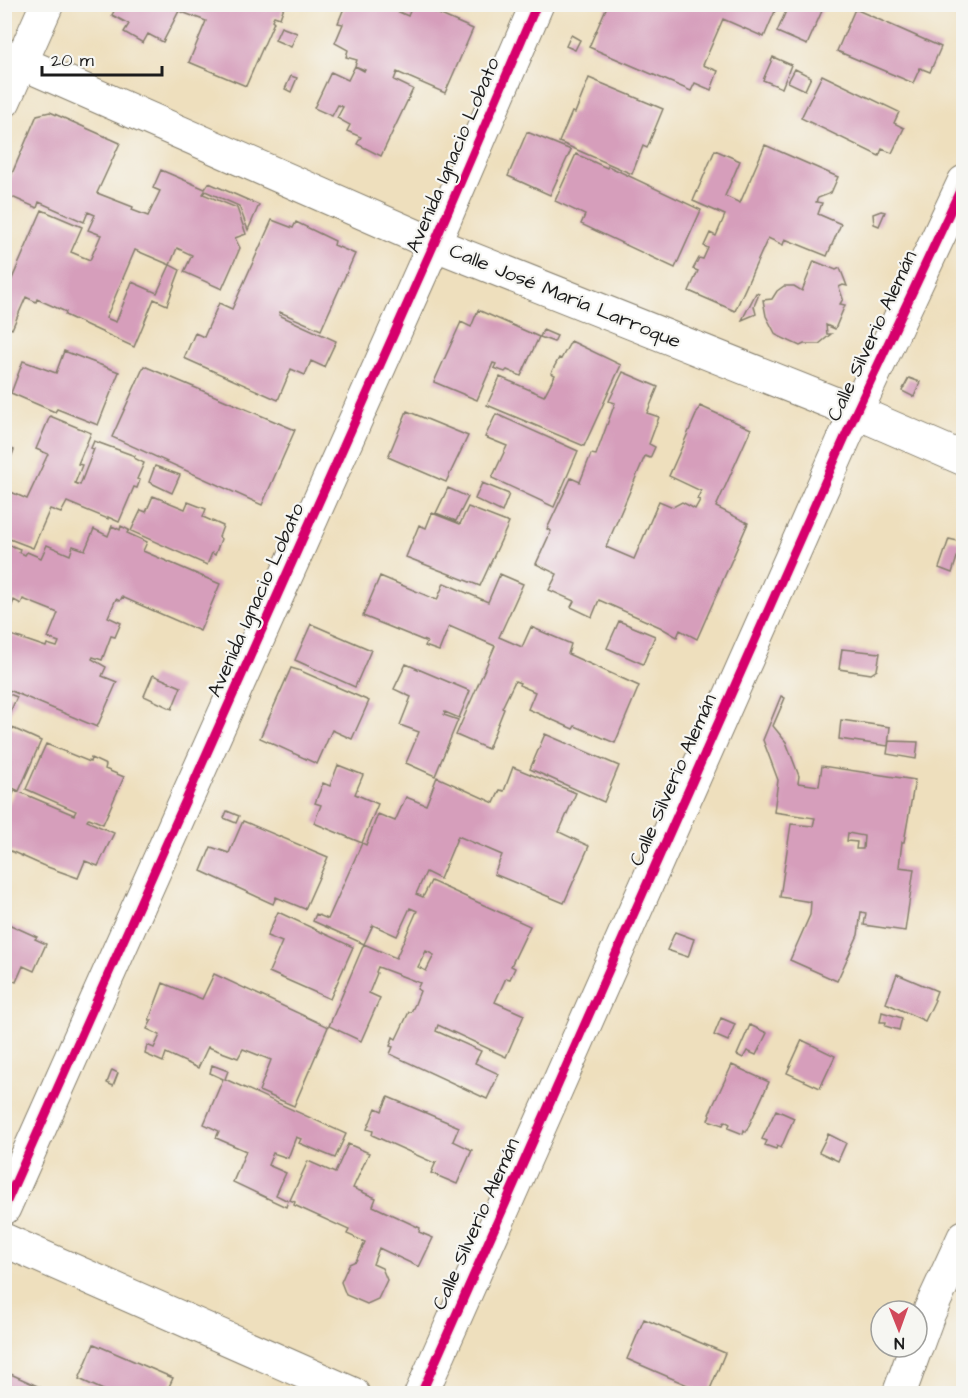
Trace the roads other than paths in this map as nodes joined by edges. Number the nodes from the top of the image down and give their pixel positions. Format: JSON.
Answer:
{"nodes":[{"id":1,"x":47,"y":4,"type":"edge"},
{"id":2,"x":537,"y":4,"type":"edge"},
{"id":3,"x":13,"y":58,"type":"edge"},
{"id":4,"x":4,"y":101,"type":"edge"},
{"id":5,"x":963,"y":182,"type":"edge"},
{"id":6,"x":435,"y":244,"type":"junction"},
{"id":7,"x":856,"y":412,"type":"junction"},
{"id":8,"x":963,"y":459,"type":"edge"},
{"id":9,"x":4,"y":1208,"type":"edge"},
{"id":10,"x":963,"y":1237,"type":"edge"},
{"id":11,"x":4,"y":1240,"type":"edge"},
{"id":12,"x":929,"y":1313,"type":"edge"},
{"id":13,"x":912,"y":1359,"type":"edge"},
{"id":14,"x":353,"y":1394,"type":"edge"},
{"id":15,"x":421,"y":1394,"type":"edge"},
{"id":16,"x":899,"y":1394,"type":"edge"}],
"edges":[{"from":1,"to":3,"type":"street"},
{"from":2,"to":6,"type":"street","name":"Avenida Ignacio Lobato"},
{"from":3,"to":4,"type":"street"},
{"from":3,"to":6,"type":"street","name":"Calle José María Larroque"},
{"from":5,"to":7,"type":"street","name":"Calle Silverio Alemán"},
{"from":6,"to":7,"type":"street","name":"Calle José María Larroque"},
{"from":6,"to":9,"type":"street","name":"Avenida Ignacio Lobato"},
{"from":7,"to":8,"type":"street","name":"Calle José María Larroque"},
{"from":7,"to":15,"type":"street","name":"Calle Silverio Alemán"},
{"from":10,"to":12,"type":"street"},
{"from":11,"to":14,"type":"street"},
{"from":13,"to":16,"type":"street"}]}
